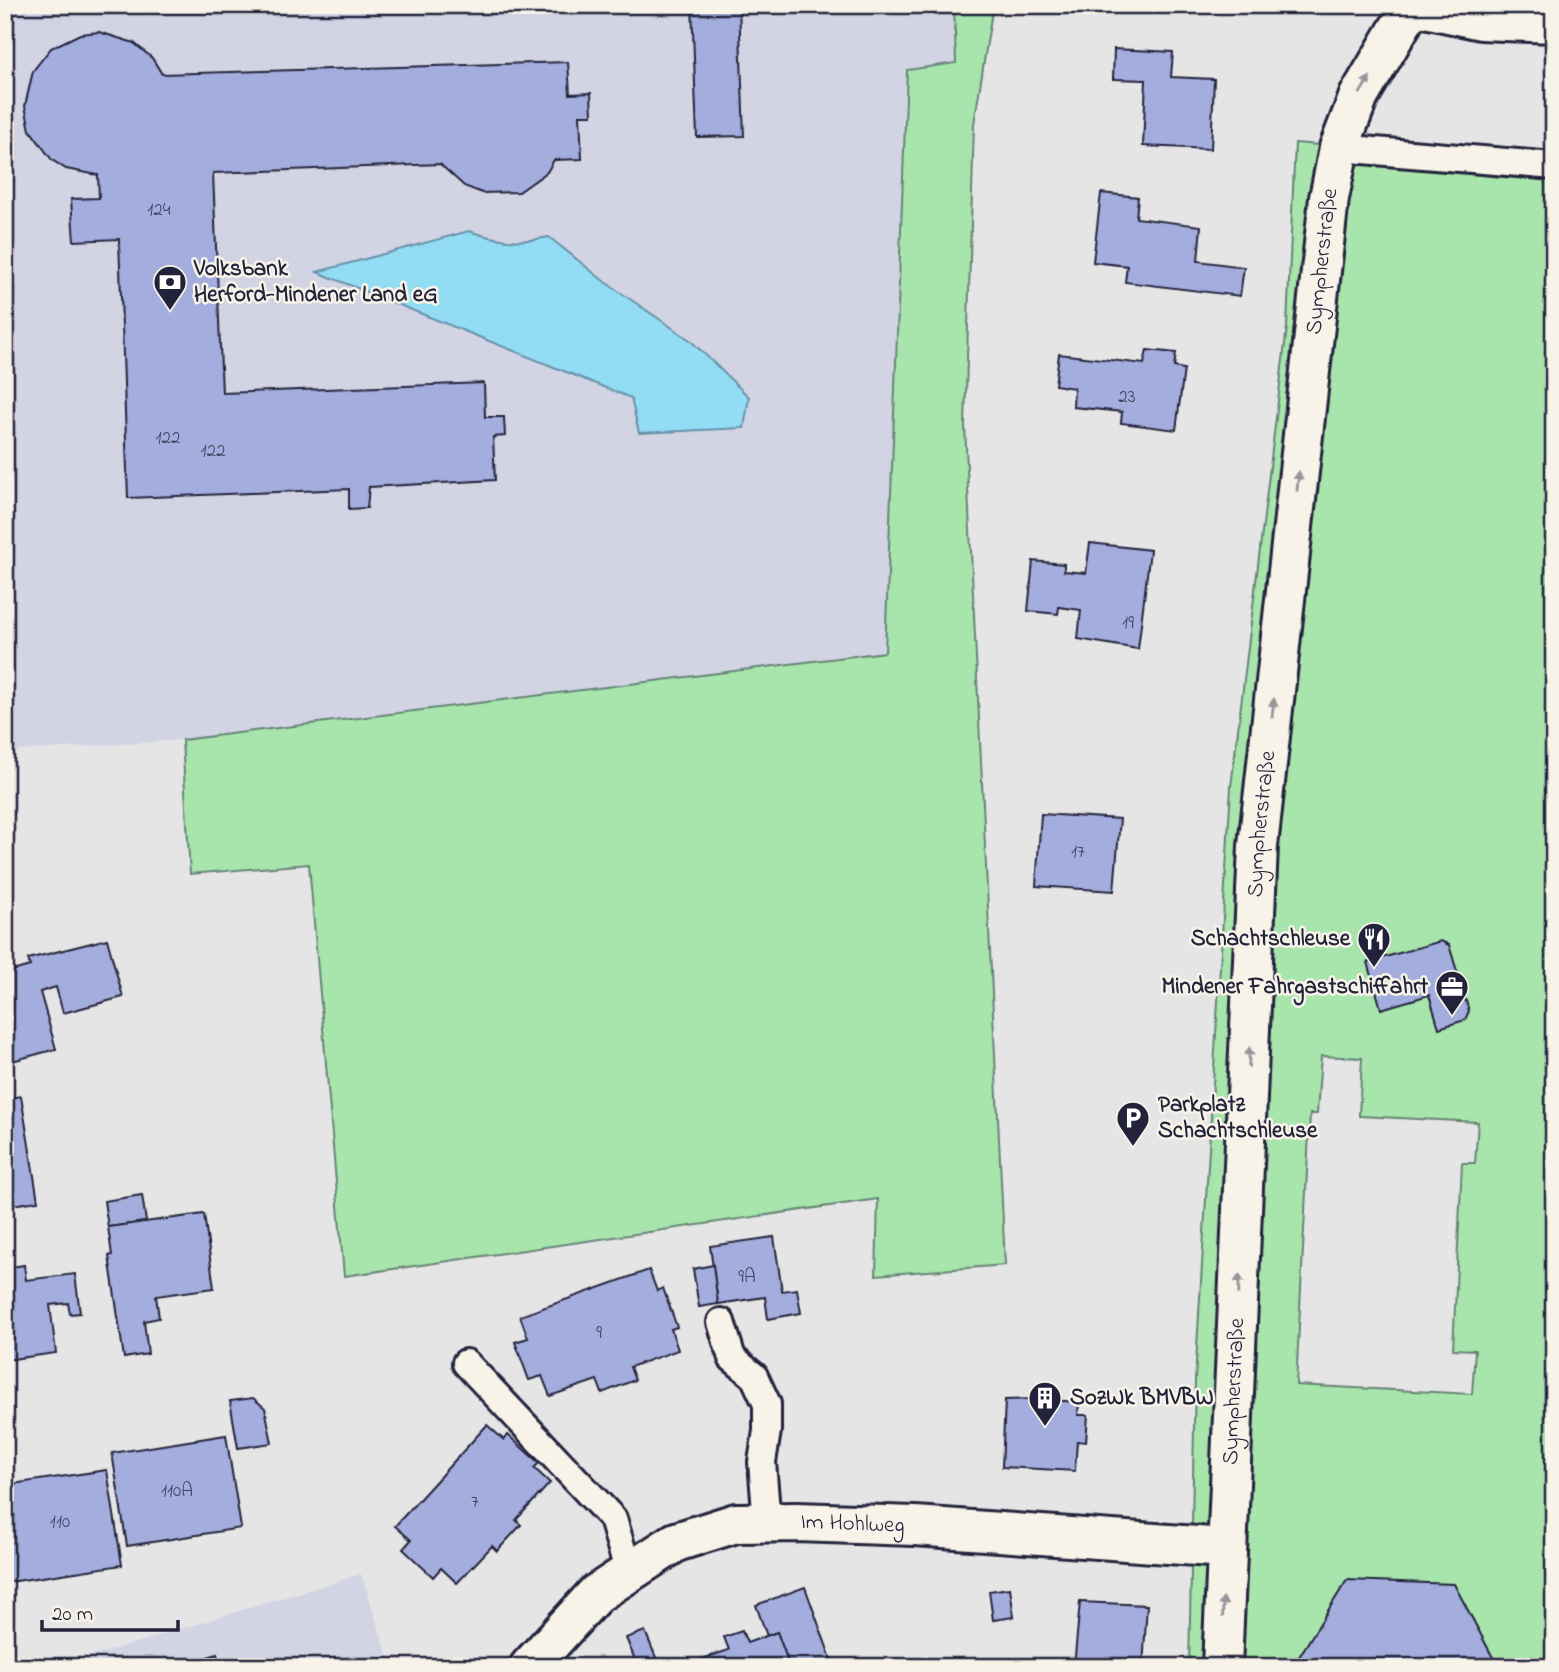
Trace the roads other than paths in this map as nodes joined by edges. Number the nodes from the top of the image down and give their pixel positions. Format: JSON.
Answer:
{"nodes":[{"id":1,"x":1411,"y":5,"type":"edge"},
{"id":2,"x":1554,"y":23,"type":"edge"},
{"id":3,"x":1339,"y":148,"type":"junction"},
{"id":4,"x":1554,"y":166,"type":"edge"},
{"id":5,"x":721,"y":1322,"type":"dead end"},
{"id":6,"x":466,"y":1363,"type":"dead end"},
{"id":7,"x":767,"y":1522,"type":"junction"},
{"id":8,"x":1225,"y":1548,"type":"junction"},
{"id":9,"x":629,"y":1573,"type":"junction"},
{"id":10,"x":529,"y":1667,"type":"edge"},
{"id":11,"x":1222,"y":1667,"type":"edge"}],
"edges":[{"from":1,"to":2,"type":"street"},
{"from":3,"to":1,"type":"street","name":"Sympherstraße","one_way":true},
{"from":3,"to":4,"type":"lane"},
{"from":8,"to":3,"type":"street","name":"Sympherstraße","one_way":true},
{"from":5,"to":7,"type":"lane"},
{"from":6,"to":9,"type":"lane"},
{"from":7,"to":8,"type":"street","name":"Im Hohlweg"},
{"from":7,"to":9,"type":"street","name":"Im Hohlweg"},
{"from":11,"to":8,"type":"street","name":"Sympherstraße","one_way":true},
{"from":9,"to":10,"type":"street","name":"Im Hohlweg"}]}
